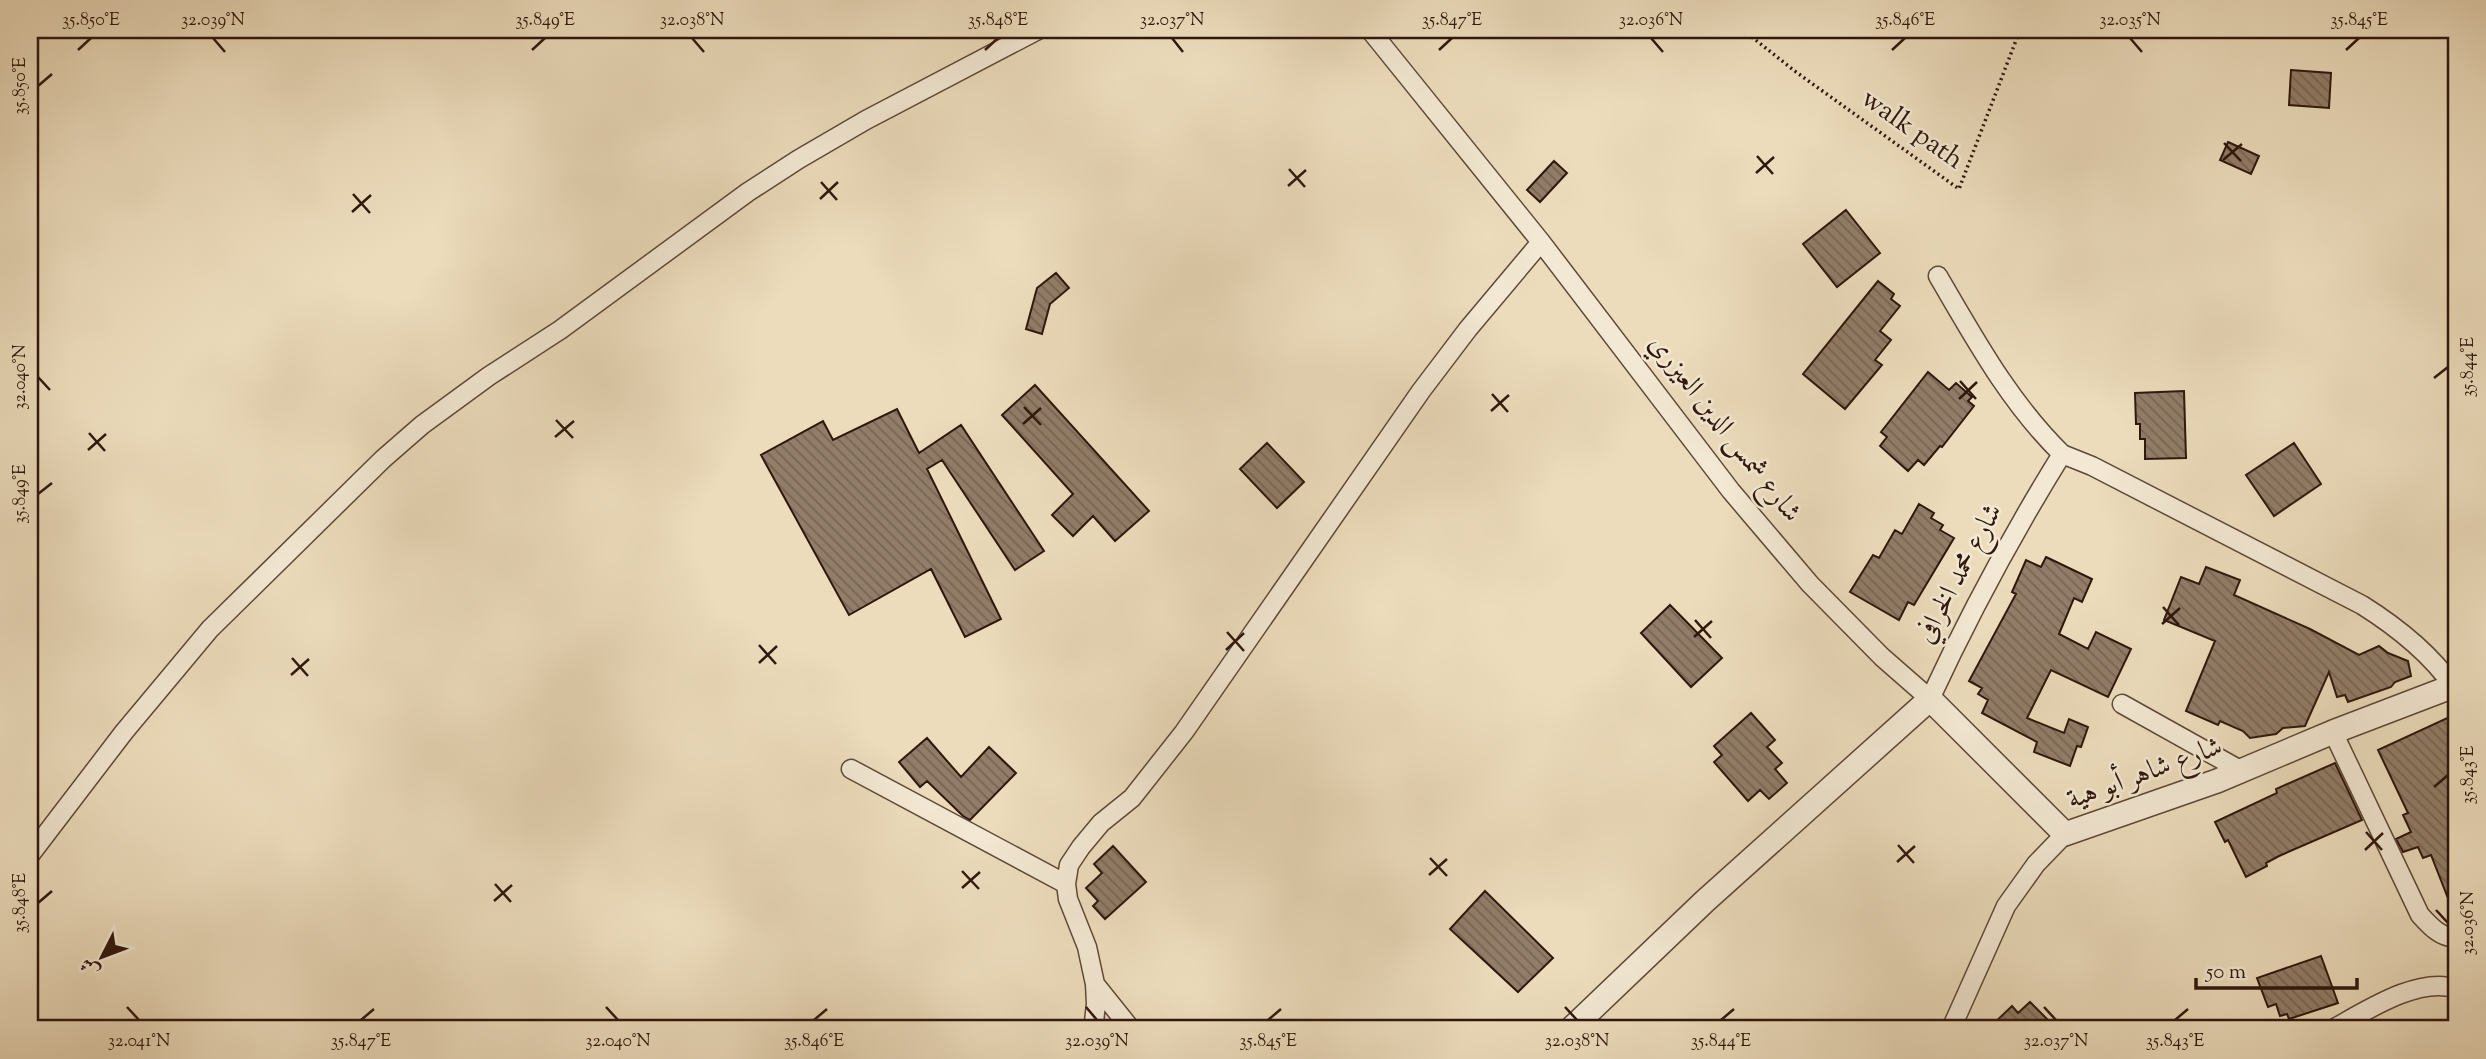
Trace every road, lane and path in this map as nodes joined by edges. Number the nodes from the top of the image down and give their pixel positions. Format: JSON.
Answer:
{"nodes":[{"id":1,"x":1038,"y":30,"type":"edge"},
{"id":2,"x":1370,"y":30,"type":"edge"},
{"id":3,"x":1743,"y":30,"type":"edge"},
{"id":4,"x":2020,"y":30,"type":"edge"},
{"id":5,"x":1541,"y":242,"type":"junction"},
{"id":6,"x":1938,"y":276,"type":"dead end"},
{"id":7,"x":2062,"y":454,"type":"junction"},
{"id":8,"x":2455,"y":686,"type":"edge"},
{"id":9,"x":1930,"y":699,"type":"junction"},
{"id":10,"x":2122,"y":704,"type":"dead end"},
{"id":11,"x":2333,"y":732,"type":"junction"},
{"id":12,"x":851,"y":769,"type":"dead end"},
{"id":13,"x":2242,"y":771,"type":"junction"},
{"id":14,"x":2065,"y":834,"type":"junction"},
{"id":15,"x":30,"y":855,"type":"edge"},
{"id":16,"x":1066,"y":884,"type":"junction"},
{"id":17,"x":2456,"y":939,"type":"edge"},
{"id":18,"x":1095,"y":984,"type":"junction"},
{"id":19,"x":2456,"y":989,"type":"edge"},
{"id":20,"x":1090,"y":1029,"type":"edge"},
{"id":21,"x":1130,"y":1029,"type":"edge"},
{"id":22,"x":1571,"y":1029,"type":"edge"},
{"id":23,"x":1951,"y":1029,"type":"edge"},
{"id":24,"x":2333,"y":1029,"type":"edge"}],
"edges":[{"from":1,"to":15,"type":"street"},
{"from":2,"to":5,"type":"street","name":"شارع شمس الدين العيزري"},
{"from":3,"to":4,"type":"path","name":"walk path"},
{"from":5,"to":9,"type":"street","name":"شارع شمس الدين العيزري"},
{"from":5,"to":16,"type":"street"},
{"from":6,"to":7,"type":"street"},
{"from":7,"to":8,"type":"street"},
{"from":7,"to":9,"type":"street","name":"شارع محمد الخرافي"},
{"from":8,"to":11,"type":"street","name":"شارع شاهر أبو هية"},
{"from":9,"to":14,"type":"street","name":"شارع شمس الدين العيزري"},
{"from":9,"to":22,"type":"street","name":"شارع محمد الخرافي"},
{"from":10,"to":13,"type":"street"},
{"from":11,"to":13,"type":"street","name":"شارع شاهر أبو هية"},
{"from":11,"to":17,"type":"street"},
{"from":12,"to":16,"type":"street"},
{"from":13,"to":14,"type":"street","name":"شارع شاهر أبو هية"},
{"from":14,"to":23,"type":"street","name":"شارع شاهر أبو هية"},
{"from":16,"to":18,"type":"street"},
{"from":18,"to":20,"type":"street"},
{"from":18,"to":21,"type":"street"},
{"from":19,"to":24,"type":"street"}]}
